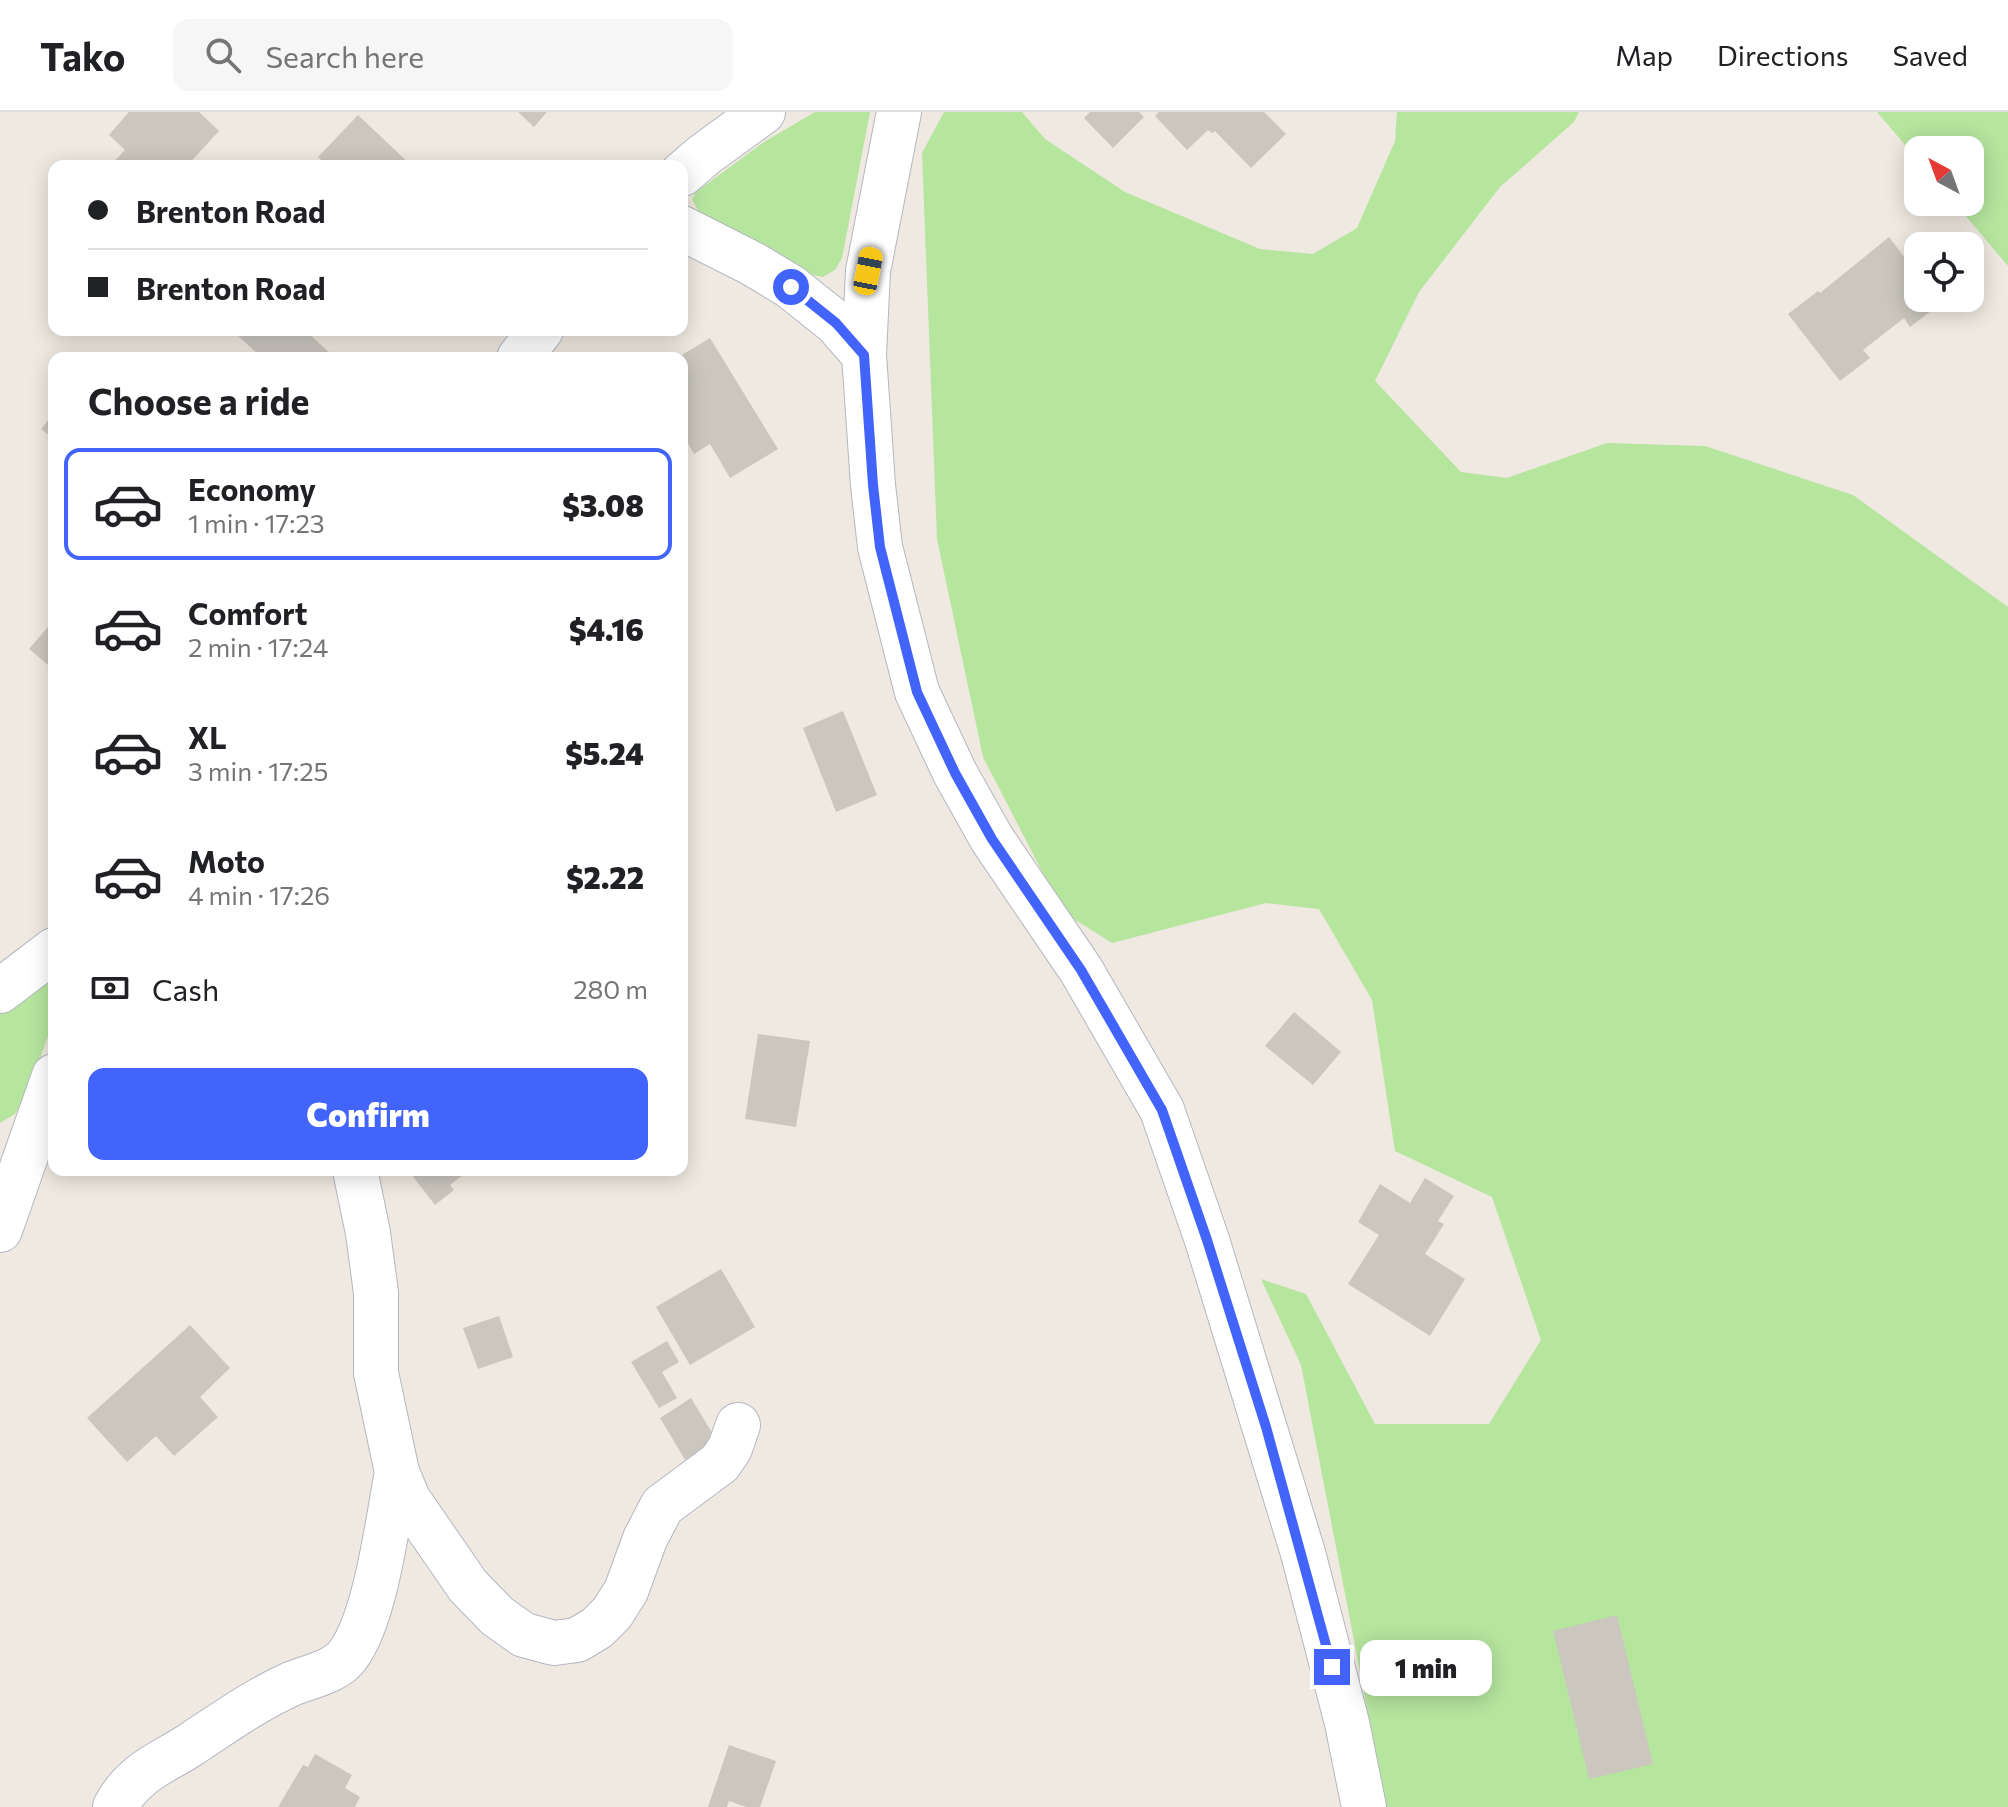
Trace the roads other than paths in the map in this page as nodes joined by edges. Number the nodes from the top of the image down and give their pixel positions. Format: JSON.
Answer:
{"nodes":[{"id":1,"x":763,"y":112,"type":"edge"},
{"id":2,"x":899,"y":112,"type":"edge"},
{"id":3,"x":688,"y":169,"type":"edge"},
{"id":4,"x":688,"y":231,"type":"edge"},
{"id":5,"x":536,"y":336,"type":"edge"},
{"id":6,"x":524,"y":352,"type":"edge"},
{"id":7,"x":864,"y":355,"type":"junction"},
{"id":8,"x":48,"y":955,"type":"edge"},
{"id":9,"x":0,"y":991,"type":"edge"},
{"id":10,"x":48,"y":1089,"type":"edge"},
{"id":11,"x":9,"y":1172,"type":"edge"},
{"id":12,"x":356,"y":1176,"type":"edge"},
{"id":13,"x":0,"y":1230,"type":"edge"},
{"id":14,"x":738,"y":1425,"type":"dead end"},
{"id":15,"x":397,"y":1472,"type":"junction"},
{"id":16,"x":115,"y":1807,"type":"edge"},
{"id":17,"x":1364,"y":1807,"type":"edge"}],
"edges":[{"from":1,"to":3,"type":"street"},
{"from":2,"to":7,"type":"street"},
{"from":4,"to":7,"type":"street"},
{"from":5,"to":6,"type":"street"},
{"from":7,"to":17,"type":"street"},
{"from":8,"to":9,"type":"street"},
{"from":10,"to":11,"type":"street"},
{"from":11,"to":13,"type":"street"},
{"from":12,"to":15,"type":"street"},
{"from":14,"to":15,"type":"street"},
{"from":15,"to":16,"type":"street"}]}
